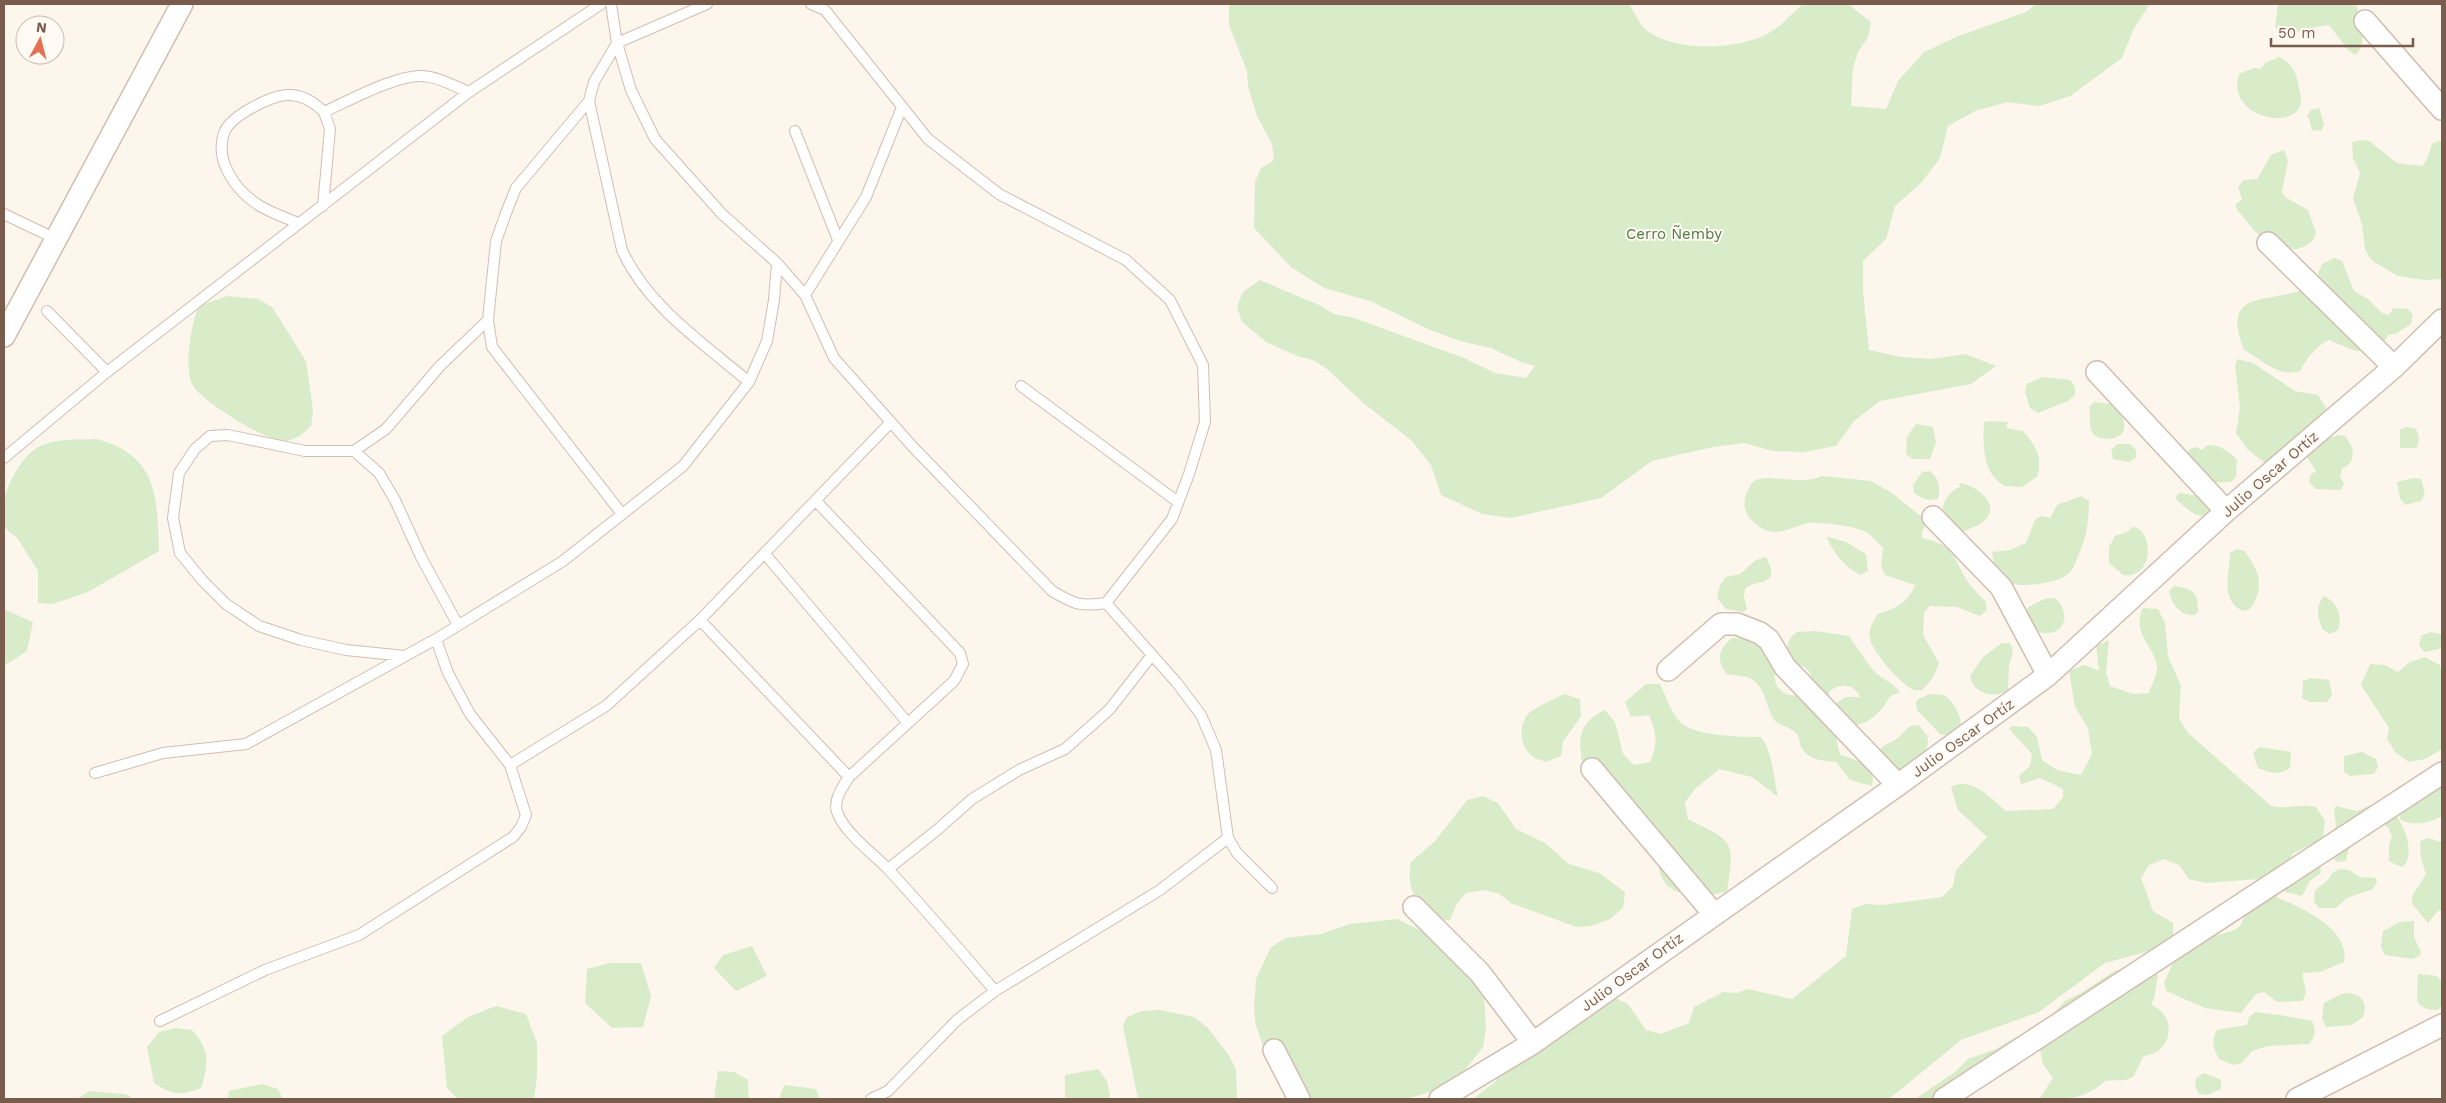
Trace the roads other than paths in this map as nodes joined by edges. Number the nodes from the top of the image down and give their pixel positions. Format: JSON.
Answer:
{"nodes":[{"id":1,"x":182,"y":4,"type":"edge"},
{"id":2,"x":601,"y":4,"type":"edge"},
{"id":3,"x":610,"y":4,"type":"edge"},
{"id":4,"x":707,"y":4,"type":"edge"},
{"id":5,"x":811,"y":4,"type":"edge"},
{"id":6,"x":2365,"y":22,"type":"dead end"},
{"id":7,"x":617,"y":43,"type":"junction"},
{"id":8,"x":469,"y":92,"type":"junction"},
{"id":9,"x":589,"y":101,"type":"junction"},
{"id":10,"x":902,"y":107,"type":"junction"},
{"id":11,"x":2442,"y":109,"type":"edge"},
{"id":12,"x":324,"y":112,"type":"junction"},
{"id":13,"x":795,"y":131,"type":"dead end"},
{"id":14,"x":323,"y":206,"type":"junction"},
{"id":15,"x":4,"y":214,"type":"edge"},
{"id":16,"x":298,"y":223,"type":"junction"},
{"id":17,"x":56,"y":239,"type":"junction"},
{"id":18,"x":838,"y":240,"type":"junction"},
{"id":19,"x":2268,"y":243,"type":"dead end"},
{"id":20,"x":777,"y":263,"type":"junction"},
{"id":21,"x":805,"y":295,"type":"junction"},
{"id":22,"x":47,"y":311,"type":"dead end"},
{"id":23,"x":488,"y":320,"type":"junction"},
{"id":24,"x":2442,"y":320,"type":"edge"},
{"id":25,"x":4,"y":336,"type":"edge"},
{"id":26,"x":2394,"y":367,"type":"junction"},
{"id":27,"x":108,"y":372,"type":"junction"},
{"id":28,"x":2097,"y":372,"type":"dead end"},
{"id":29,"x":749,"y":382,"type":"junction"},
{"id":30,"x":1021,"y":386,"type":"dead end"},
{"id":31,"x":891,"y":422,"type":"junction"},
{"id":32,"x":354,"y":451,"type":"junction"},
{"id":33,"x":4,"y":458,"type":"edge"},
{"id":34,"x":816,"y":501,"type":"junction"},
{"id":35,"x":1178,"y":502,"type":"junction"},
{"id":36,"x":2226,"y":512,"type":"junction"},
{"id":37,"x":622,"y":514,"type":"junction"},
{"id":38,"x":1933,"y":517,"type":"dead end"},
{"id":39,"x":765,"y":554,"type":"junction"},
{"id":40,"x":1106,"y":604,"type":"junction"},
{"id":41,"x":700,"y":620,"type":"junction"},
{"id":42,"x":458,"y":626,"type":"junction"},
{"id":43,"x":436,"y":639,"type":"junction"},
{"id":44,"x":1152,"y":655,"type":"junction"},
{"id":45,"x":405,"y":656,"type":"junction"},
{"id":46,"x":1668,"y":670,"type":"dead end"},
{"id":47,"x":2048,"y":675,"type":"junction"},
{"id":48,"x":907,"y":722,"type":"junction"},
{"id":49,"x":510,"y":765,"type":"junction"},
{"id":50,"x":1592,"y":770,"type":"dead end"},
{"id":51,"x":94,"y":773,"type":"dead end"},
{"id":52,"x":2442,"y":773,"type":"edge"},
{"id":53,"x":849,"y":777,"type":"junction"},
{"id":54,"x":1898,"y":785,"type":"junction"},
{"id":55,"x":1228,"y":838,"type":"junction"},
{"id":56,"x":888,"y":868,"type":"junction"},
{"id":57,"x":1272,"y":888,"type":"dead end"},
{"id":58,"x":1414,"y":907,"type":"dead end"},
{"id":59,"x":1714,"y":914,"type":"junction"},
{"id":60,"x":995,"y":991,"type":"junction"},
{"id":61,"x":160,"y":1021,"type":"dead end"},
{"id":62,"x":2442,"y":1025,"type":"edge"},
{"id":63,"x":1533,"y":1043,"type":"junction"},
{"id":64,"x":1274,"y":1050,"type":"dead end"},
{"id":65,"x":2301,"y":1098,"type":"edge"},
{"id":66,"x":871,"y":1099,"type":"edge"},
{"id":67,"x":1299,"y":1099,"type":"edge"},
{"id":68,"x":1440,"y":1099,"type":"edge"},
{"id":69,"x":1944,"y":1099,"type":"edge"}],
"edges":[{"from":1,"to":17,"type":"street"},
{"from":2,"to":8,"type":"lane"},
{"from":3,"to":7,"type":"lane"},
{"from":4,"to":7,"type":"lane"},
{"from":5,"to":10,"type":"lane"},
{"from":6,"to":11,"type":"street"},
{"from":7,"to":9,"type":"lane"},
{"from":7,"to":20,"type":"lane"},
{"from":8,"to":12,"type":"lane"},
{"from":8,"to":14,"type":"lane"},
{"from":9,"to":23,"type":"lane"},
{"from":9,"to":29,"type":"lane"},
{"from":10,"to":18,"type":"lane"},
{"from":10,"to":35,"type":"lane"},
{"from":12,"to":14,"type":"lane"},
{"from":12,"to":16,"type":"lane"},
{"from":13,"to":18,"type":"lane"},
{"from":14,"to":16,"type":"lane"},
{"from":15,"to":17,"type":"lane"},
{"from":16,"to":27,"type":"lane"},
{"from":17,"to":25,"type":"street"},
{"from":18,"to":21,"type":"lane"},
{"from":19,"to":26,"type":"street"},
{"from":20,"to":21,"type":"lane"},
{"from":20,"to":29,"type":"lane"},
{"from":21,"to":31,"type":"lane"},
{"from":22,"to":27,"type":"lane"},
{"from":23,"to":32,"type":"lane"},
{"from":23,"to":37,"type":"lane"},
{"from":24,"to":26,"type":"street","name":"Julio Oscar Ortíz"},
{"from":26,"to":36,"type":"street","name":"Julio Oscar Ortíz"},
{"from":27,"to":33,"type":"lane"},
{"from":28,"to":36,"type":"street"},
{"from":29,"to":37,"type":"lane"},
{"from":30,"to":35,"type":"lane"},
{"from":31,"to":34,"type":"lane"},
{"from":31,"to":40,"type":"lane"},
{"from":32,"to":42,"type":"lane"},
{"from":32,"to":45,"type":"lane"},
{"from":34,"to":39,"type":"lane"},
{"from":34,"to":48,"type":"lane"},
{"from":35,"to":40,"type":"lane"},
{"from":36,"to":47,"type":"street","name":"Julio Oscar Ortíz"},
{"from":37,"to":42,"type":"lane"},
{"from":38,"to":47,"type":"street"},
{"from":39,"to":41,"type":"lane"},
{"from":39,"to":48,"type":"lane"},
{"from":40,"to":44,"type":"lane"},
{"from":41,"to":49,"type":"lane"},
{"from":41,"to":53,"type":"lane"},
{"from":42,"to":43,"type":"lane"},
{"from":43,"to":45,"type":"lane"},
{"from":43,"to":49,"type":"lane"},
{"from":44,"to":55,"type":"lane"},
{"from":44,"to":56,"type":"lane"},
{"from":45,"to":51,"type":"lane"},
{"from":46,"to":54,"type":"street"},
{"from":47,"to":54,"type":"street","name":"Julio Oscar Ortíz"},
{"from":48,"to":53,"type":"lane"},
{"from":49,"to":61,"type":"lane"},
{"from":50,"to":59,"type":"street"},
{"from":52,"to":69,"type":"street"},
{"from":53,"to":56,"type":"lane"},
{"from":54,"to":59,"type":"street","name":"Julio Oscar Ortíz"},
{"from":55,"to":57,"type":"lane"},
{"from":55,"to":60,"type":"lane"},
{"from":56,"to":60,"type":"lane"},
{"from":58,"to":63,"type":"street"},
{"from":59,"to":63,"type":"street","name":"Julio Oscar Ortíz"},
{"from":60,"to":66,"type":"lane"},
{"from":62,"to":65,"type":"street"},
{"from":63,"to":68,"type":"street","name":"Julio Oscar Ortíz"},
{"from":64,"to":67,"type":"street"}]}
